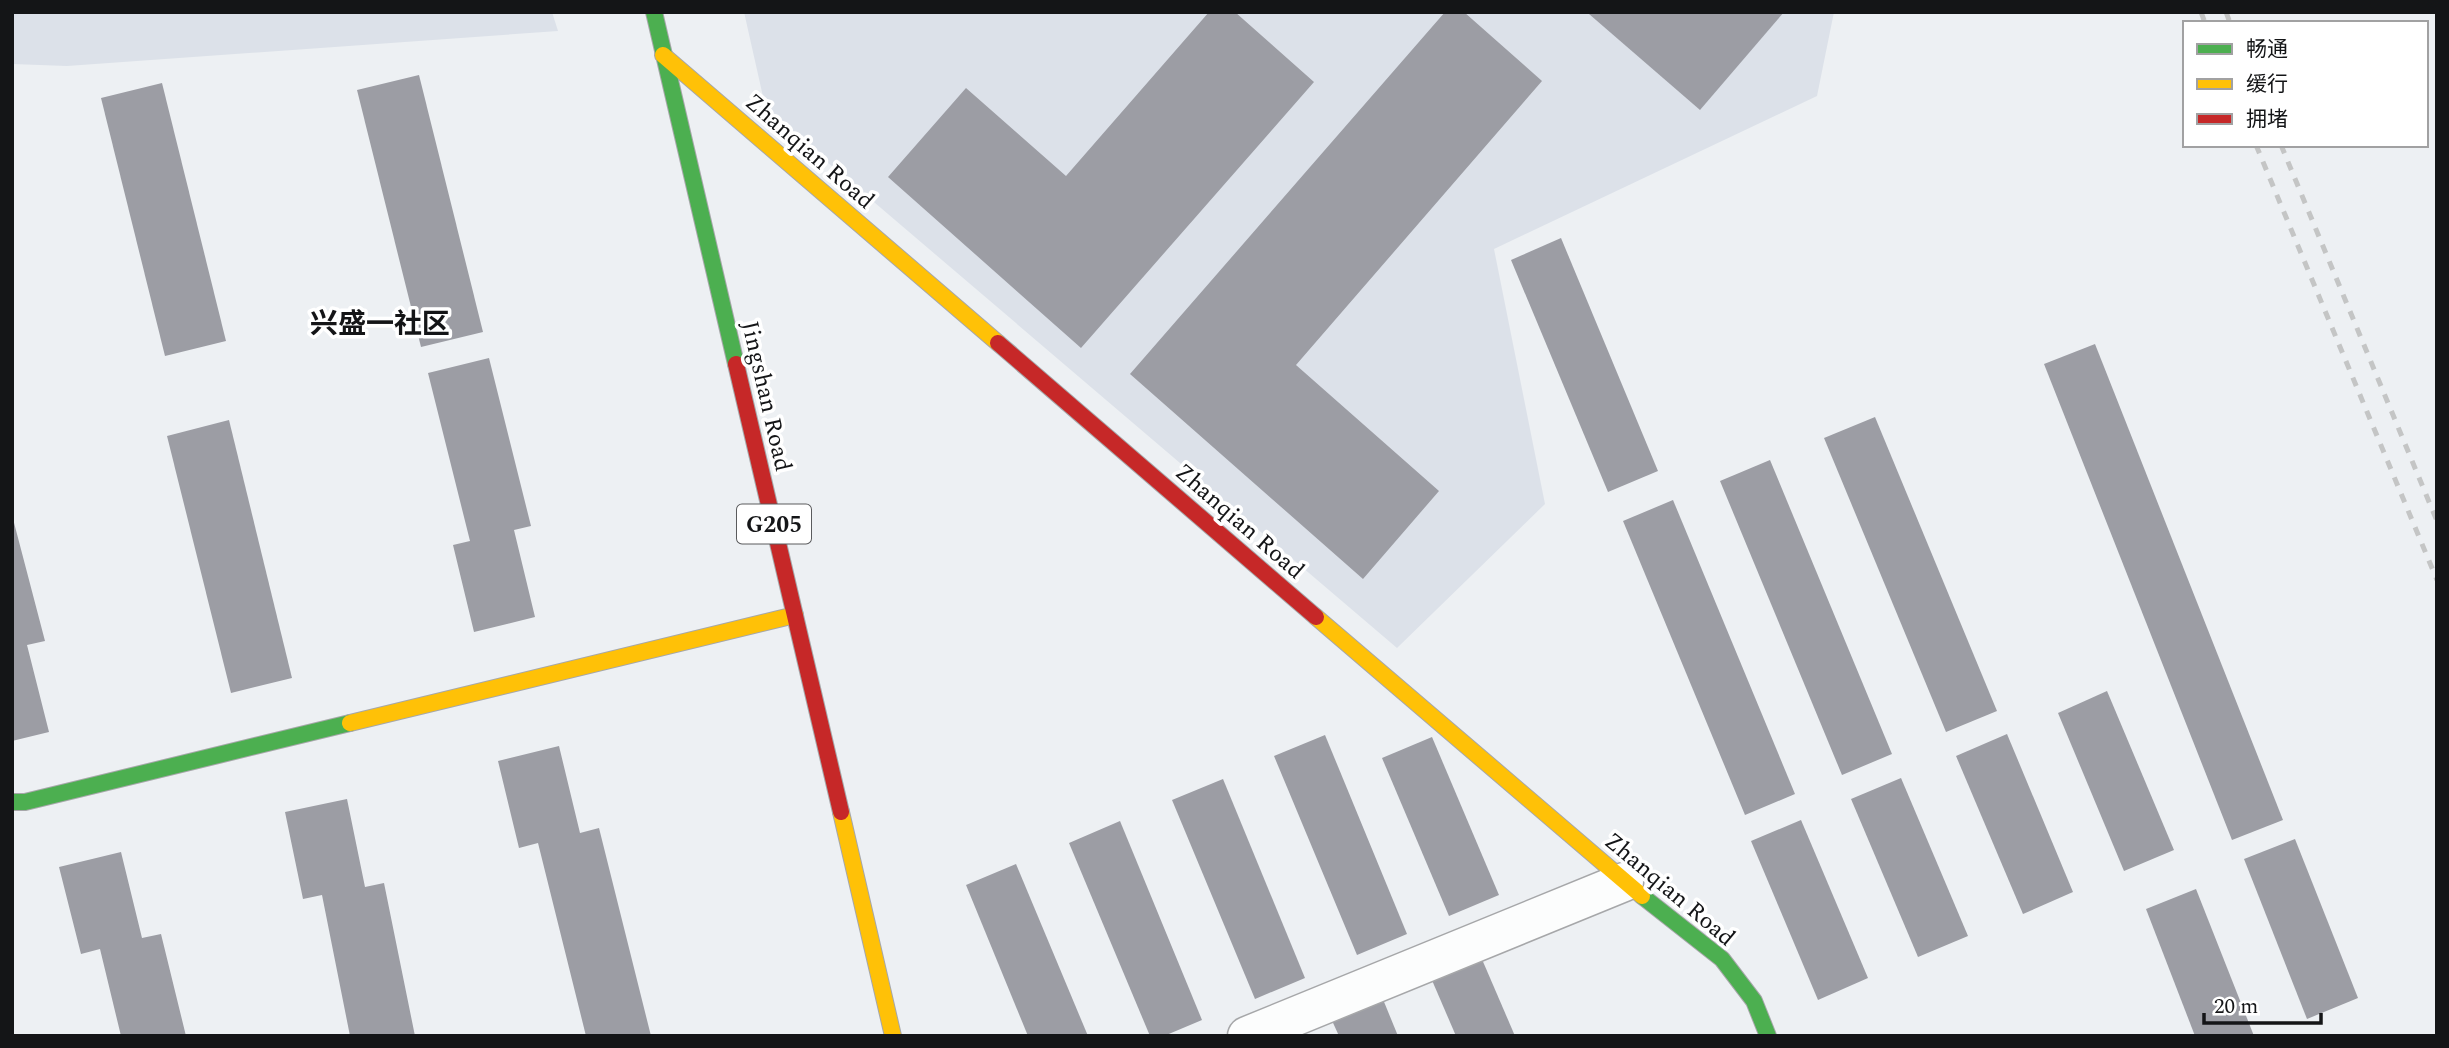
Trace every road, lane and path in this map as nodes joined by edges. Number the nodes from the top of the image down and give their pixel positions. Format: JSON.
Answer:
{"nodes":[{"id":1,"x":653,"y":12,"type":"edge"},
{"id":2,"x":663,"y":55,"type":"junction"},
{"id":3,"x":795,"y":615,"type":"junction"},
{"id":4,"x":12,"y":802,"type":"edge"},
{"id":5,"x":1624,"y":882,"type":"junction"},
{"id":6,"x":893,"y":1036,"type":"edge"},
{"id":7,"x":1247,"y":1036,"type":"edge"},
{"id":8,"x":1768,"y":1036,"type":"edge"}],
"edges":[{"from":1,"to":2,"type":"main road","name":"Jingshan Road","number":"G205"},
{"from":2,"to":3,"type":"main road","name":"Jingshan Road","number":"G205"},
{"from":2,"to":5,"type":"main road","name":"Zhanqian Road"},
{"from":3,"to":4,"type":"main road"},
{"from":3,"to":6,"type":"main road","name":"Jingshan Road","number":"G205"},
{"from":5,"to":7,"type":"street"},
{"from":5,"to":8,"type":"main road","name":"Zhanqian Road"}]}
